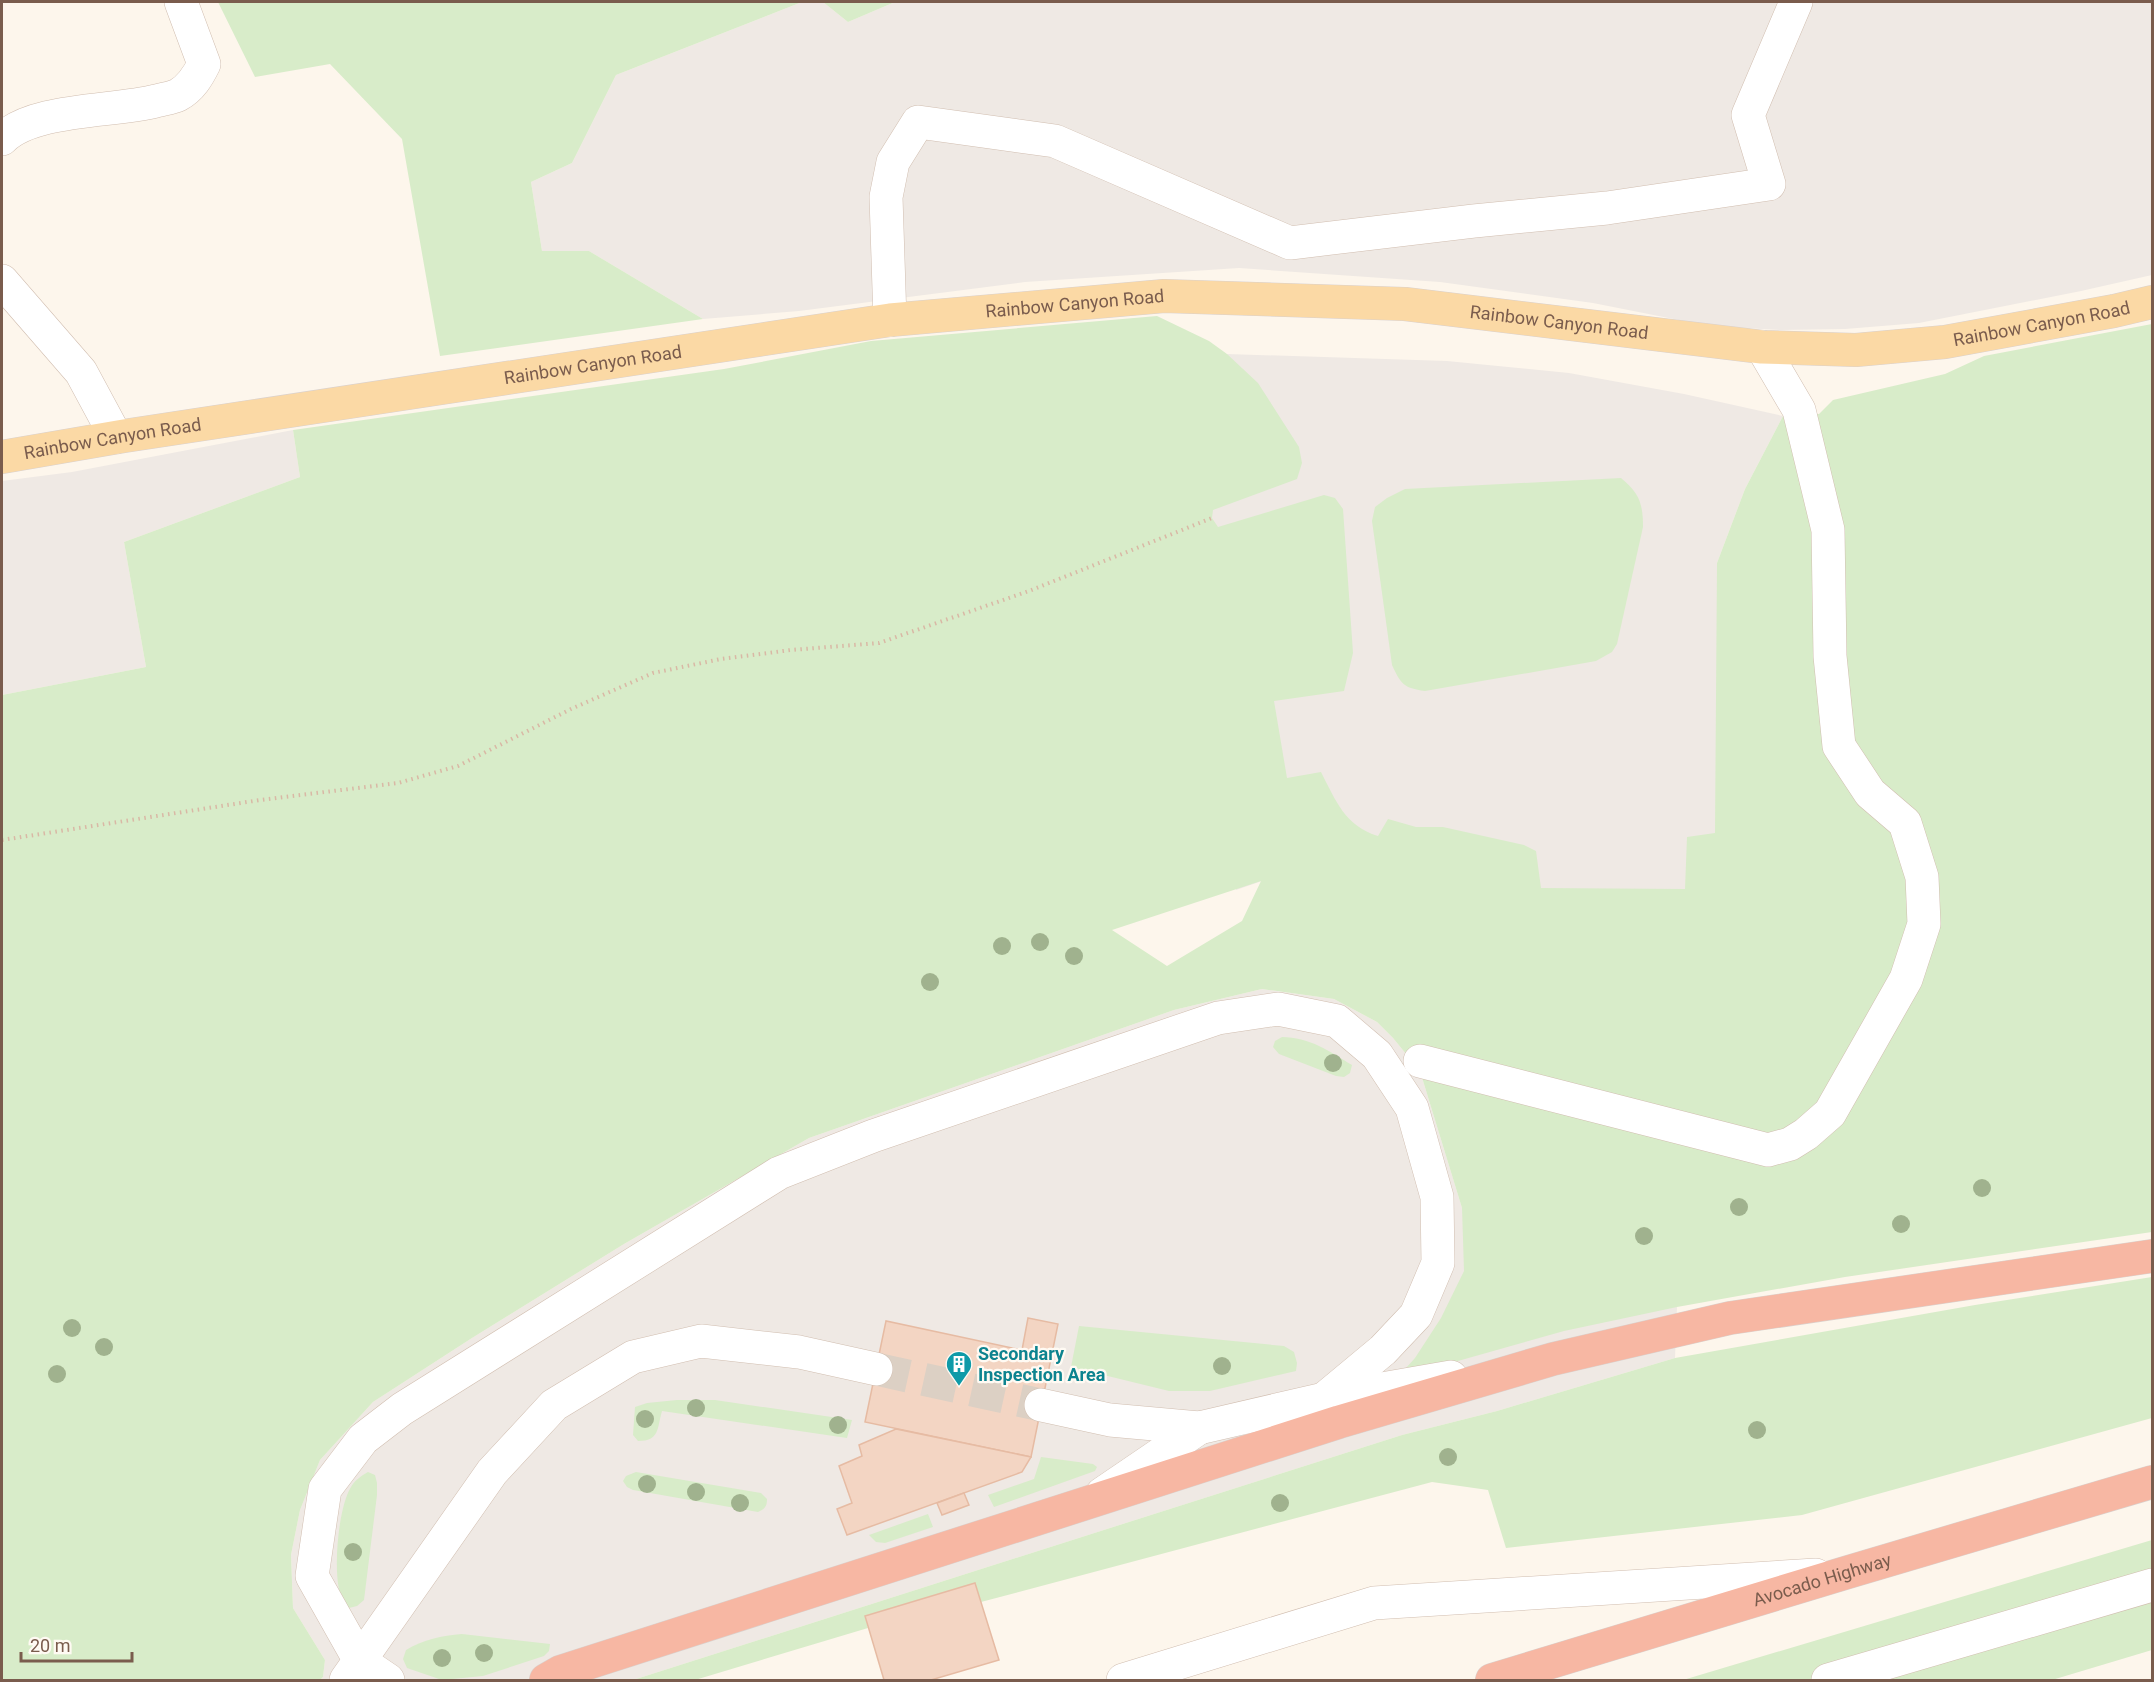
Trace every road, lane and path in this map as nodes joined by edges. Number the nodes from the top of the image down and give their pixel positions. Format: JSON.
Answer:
{"nodes":[{"id":1,"x":181,"y":2,"type":"edge"},
{"id":2,"x":1796,"y":2,"type":"edge"},
{"id":3,"x":2,"y":139,"type":"edge"},
{"id":4,"x":2,"y":281,"type":"edge"},
{"id":5,"x":2152,"y":302,"type":"edge"},
{"id":6,"x":890,"y":320,"type":"junction"},
{"id":7,"x":1762,"y":347,"type":"junction"},
{"id":8,"x":116,"y":437,"type":"junction"},
{"id":9,"x":2,"y":457,"type":"edge"},
{"id":10,"x":1212,"y":518,"type":"dead end"},
{"id":11,"x":2,"y":840,"type":"edge"},
{"id":12,"x":1420,"y":1061,"type":"dead end"},
{"id":13,"x":2152,"y":1256,"type":"edge"},
{"id":14,"x":1553,"y":1359,"type":"junction"},
{"id":15,"x":876,"y":1369,"type":"tunnel mouth"},
{"id":16,"x":1324,"y":1399,"type":"junction"},
{"id":17,"x":1041,"y":1405,"type":"tunnel mouth"},
{"id":18,"x":1199,"y":1428,"type":"junction"},
{"id":19,"x":2152,"y":1482,"type":"edge"},
{"id":20,"x":1090,"y":1502,"type":"junction"},
{"id":21,"x":1845,"y":1573,"type":"junction"},
{"id":22,"x":2152,"y":1585,"type":"edge"},
{"id":23,"x":353,"y":1671,"type":"edge"},
{"id":24,"x":547,"y":1678,"type":"edge"},
{"id":25,"x":388,"y":1680,"type":"edge"},
{"id":26,"x":1123,"y":1680,"type":"edge"},
{"id":27,"x":1492,"y":1680,"type":"edge"},
{"id":28,"x":1828,"y":1680,"type":"edge"}],
"edges":[{"from":1,"to":3,"type":"street"},
{"from":2,"to":6,"type":"street"},
{"from":4,"to":8,"type":"street"},
{"from":5,"to":7,"type":"main road","name":"Rainbow Canyon Road"},
{"from":6,"to":7,"type":"main road","name":"Rainbow Canyon Road"},
{"from":6,"to":8,"type":"main road","name":"Rainbow Canyon Road"},
{"from":7,"to":12,"type":"street"},
{"from":8,"to":9,"type":"main road","name":"Rainbow Canyon Road"},
{"from":10,"to":11,"type":"path"},
{"from":13,"to":14,"type":"highway"},
{"from":14,"to":16,"type":"street"},
{"from":14,"to":20,"type":"highway"},
{"from":15,"to":23,"type":"street"},
{"from":16,"to":18,"type":"street"},
{"from":16,"to":23,"type":"street"},
{"from":17,"to":18,"type":"street"},
{"from":18,"to":20,"type":"street"},
{"from":19,"to":21,"type":"highway","name":"Avocado Highway"},
{"from":20,"to":24,"type":"highway"},
{"from":21,"to":26,"type":"street"},
{"from":21,"to":27,"type":"highway","name":"Avocado Highway"},
{"from":22,"to":28,"type":"street"},
{"from":23,"to":25,"type":"street"}]}
